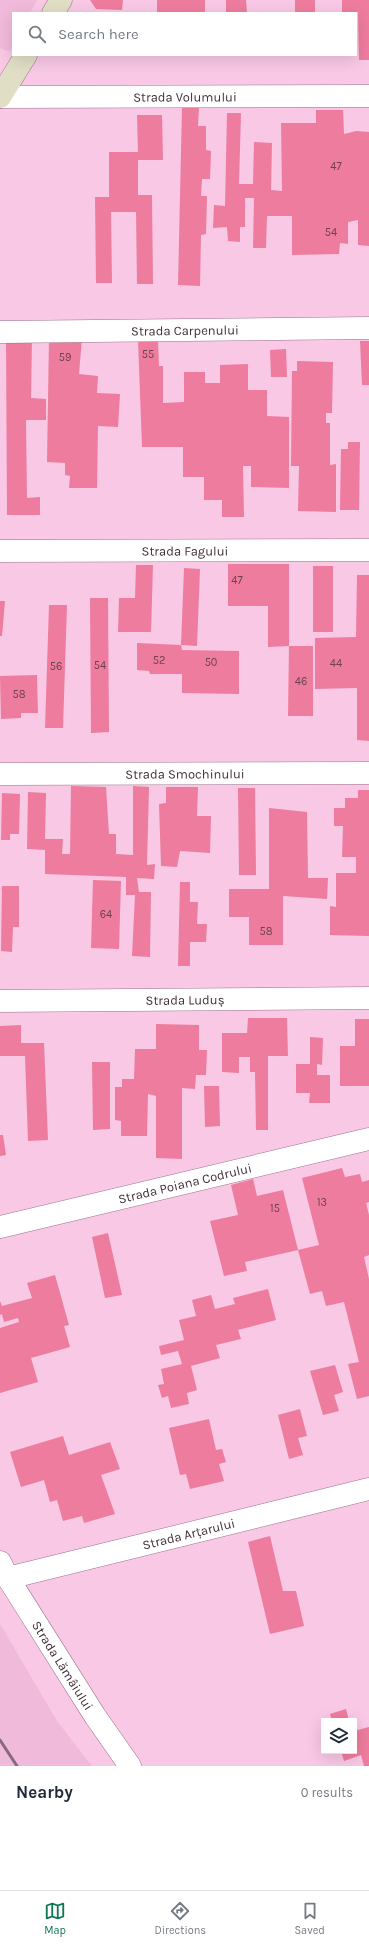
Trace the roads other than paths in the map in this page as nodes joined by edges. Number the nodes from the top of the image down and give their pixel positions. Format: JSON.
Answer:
{"nodes":[{"id":1,"x":61,"y":0,"type":"edge"},
{"id":2,"x":54,"y":12,"type":"edge"},
{"id":3,"x":25,"y":56,"type":"edge"},
{"id":4,"x":369,"y":96,"type":"edge"},
{"id":5,"x":0,"y":97,"type":"edge"},
{"id":6,"x":369,"y":328,"type":"edge"},
{"id":7,"x":0,"y":332,"type":"edge"},
{"id":8,"x":369,"y":550,"type":"edge"},
{"id":9,"x":0,"y":551,"type":"edge"},
{"id":10,"x":369,"y":773,"type":"edge"},
{"id":11,"x":0,"y":774,"type":"edge"},
{"id":12,"x":369,"y":998,"type":"edge"},
{"id":13,"x":0,"y":1001,"type":"edge"},
{"id":14,"x":369,"y":1139,"type":"edge"},
{"id":15,"x":0,"y":1227,"type":"edge"},
{"id":16,"x":369,"y":1489,"type":"edge"},
{"id":17,"x":4,"y":1570,"type":"edge"},
{"id":18,"x":130,"y":1766,"type":"edge"}],
"edges":[{"from":1,"to":2,"type":"street"},
{"from":3,"to":5,"type":"street"},
{"from":4,"to":5,"type":"street","name":"Strada Volumului"},
{"from":6,"to":7,"type":"street","name":"Strada Carpenului"},
{"from":8,"to":9,"type":"street","name":"Strada Fagului"},
{"from":10,"to":11,"type":"street","name":"Strada Smochinului"},
{"from":12,"to":13,"type":"street","name":"Strada Luduș"},
{"from":14,"to":15,"type":"street","name":"Strada Poiana Codrului"},
{"from":16,"to":17,"type":"street","name":"Strada Arțarului"},
{"from":17,"to":18,"type":"street","name":"Strada Lămâiului"}]}
